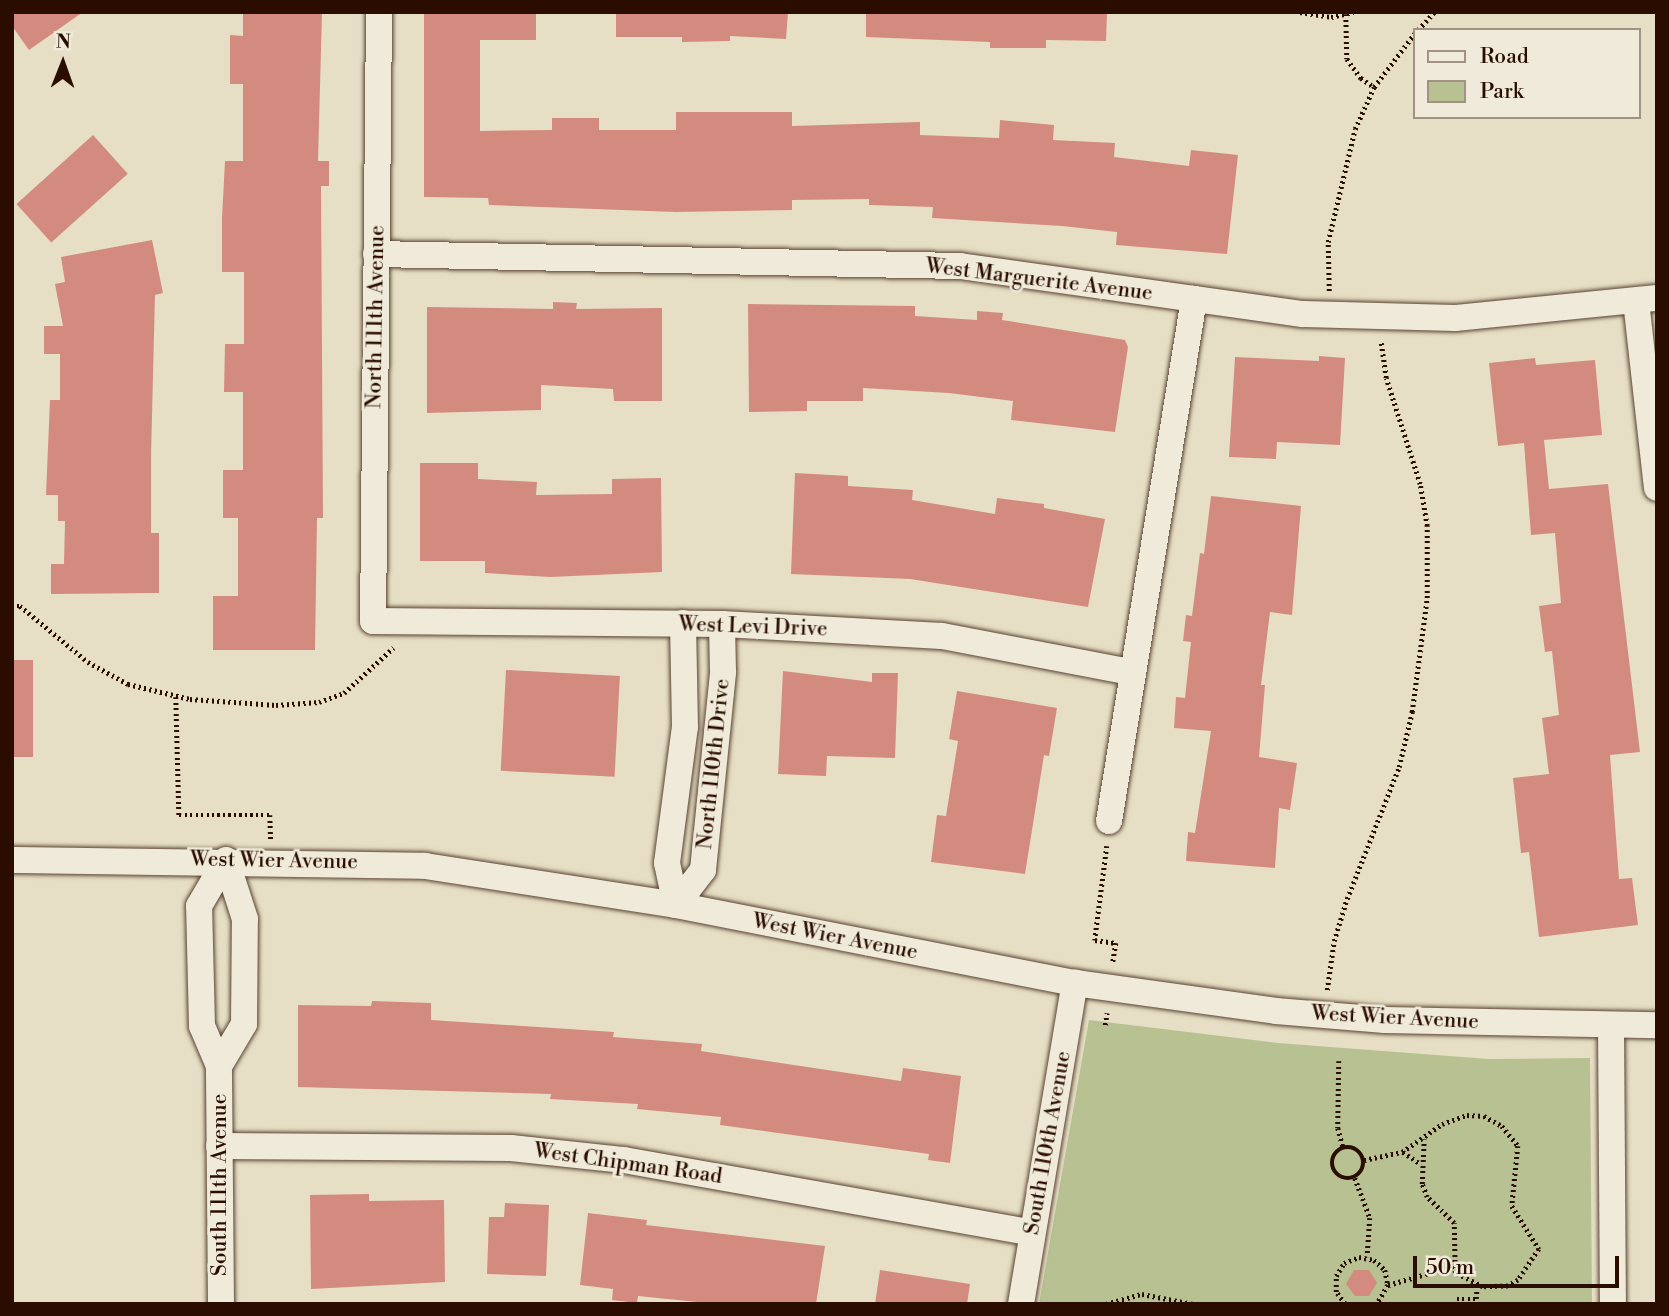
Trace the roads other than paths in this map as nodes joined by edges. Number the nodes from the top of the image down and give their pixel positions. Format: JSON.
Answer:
{"nodes":[{"id":1,"x":379,"y":12,"type":"edge"},
{"id":2,"x":376,"y":254,"type":"junction"},
{"id":3,"x":1194,"y":299,"type":"junction"},
{"id":4,"x":1646,"y":300,"type":"edge"},
{"id":5,"x":1657,"y":488,"type":"edge"},
{"id":6,"x":384,"y":621,"type":"joint"},
{"id":7,"x":683,"y":624,"type":"junction"},
{"id":8,"x":722,"y":624,"type":"junction"},
{"id":9,"x":1131,"y":671,"type":"junction"},
{"id":10,"x":1108,"y":821,"type":"road end"},
{"id":11,"x":12,"y":860,"type":"edge"},
{"id":12,"x":226,"y":860,"type":"junction"},
{"id":13,"x":677,"y":905,"type":"junction"},
{"id":14,"x":1075,"y":983,"type":"junction"},
{"id":15,"x":1657,"y":1025,"type":"edge"},
{"id":16,"x":1611,"y":1027,"type":"junction"},
{"id":17,"x":219,"y":1066,"type":"junction"},
{"id":18,"x":219,"y":1146,"type":"junction"},
{"id":19,"x":1032,"y":1233,"type":"junction"},
{"id":20,"x":221,"y":1304,"type":"edge"},
{"id":21,"x":1021,"y":1304,"type":"edge"},
{"id":22,"x":1613,"y":1304,"type":"edge"}],
"edges":[{"from":1,"to":2,"type":"street","name":"North 111th Avenue"},
{"from":2,"to":3,"type":"street","name":"West Marguerite Avenue"},
{"from":2,"to":6,"type":"street","name":"North 111th Avenue"},
{"from":3,"to":4,"type":"street","name":"West Marguerite Avenue"},
{"from":3,"to":9,"type":"street"},
{"from":4,"to":5,"type":"street"},
{"from":6,"to":7,"type":"street","name":"West Levi Drive"},
{"from":7,"to":8,"type":"street","name":"West Levi Drive"},
{"from":7,"to":13,"type":"street","name":"North 110th Drive"},
{"from":8,"to":9,"type":"street","name":"West Levi Drive"},
{"from":8,"to":13,"type":"street","name":"North 110th Drive"},
{"from":9,"to":10,"type":"street"},
{"from":11,"to":12,"type":"street","name":"West Wier Avenue"},
{"from":12,"to":13,"type":"street","name":"West Wier Avenue"},
{"from":12,"to":17,"type":"street","name":"South 111th Avenue"},
{"from":12,"to":17,"type":"street","name":"South 111th Avenue"},
{"from":13,"to":14,"type":"street","name":"West Wier Avenue"},
{"from":14,"to":16,"type":"street","name":"West Wier Avenue"},
{"from":14,"to":19,"type":"street","name":"South 110th Avenue"},
{"from":15,"to":16,"type":"street","name":"West Wier Avenue"},
{"from":16,"to":22,"type":"street"},
{"from":17,"to":18,"type":"street","name":"South 111th Avenue"},
{"from":18,"to":19,"type":"street","name":"West Chipman Road"},
{"from":18,"to":20,"type":"street","name":"South 111th Avenue"},
{"from":19,"to":21,"type":"street","name":"South 110th Avenue"}]}
